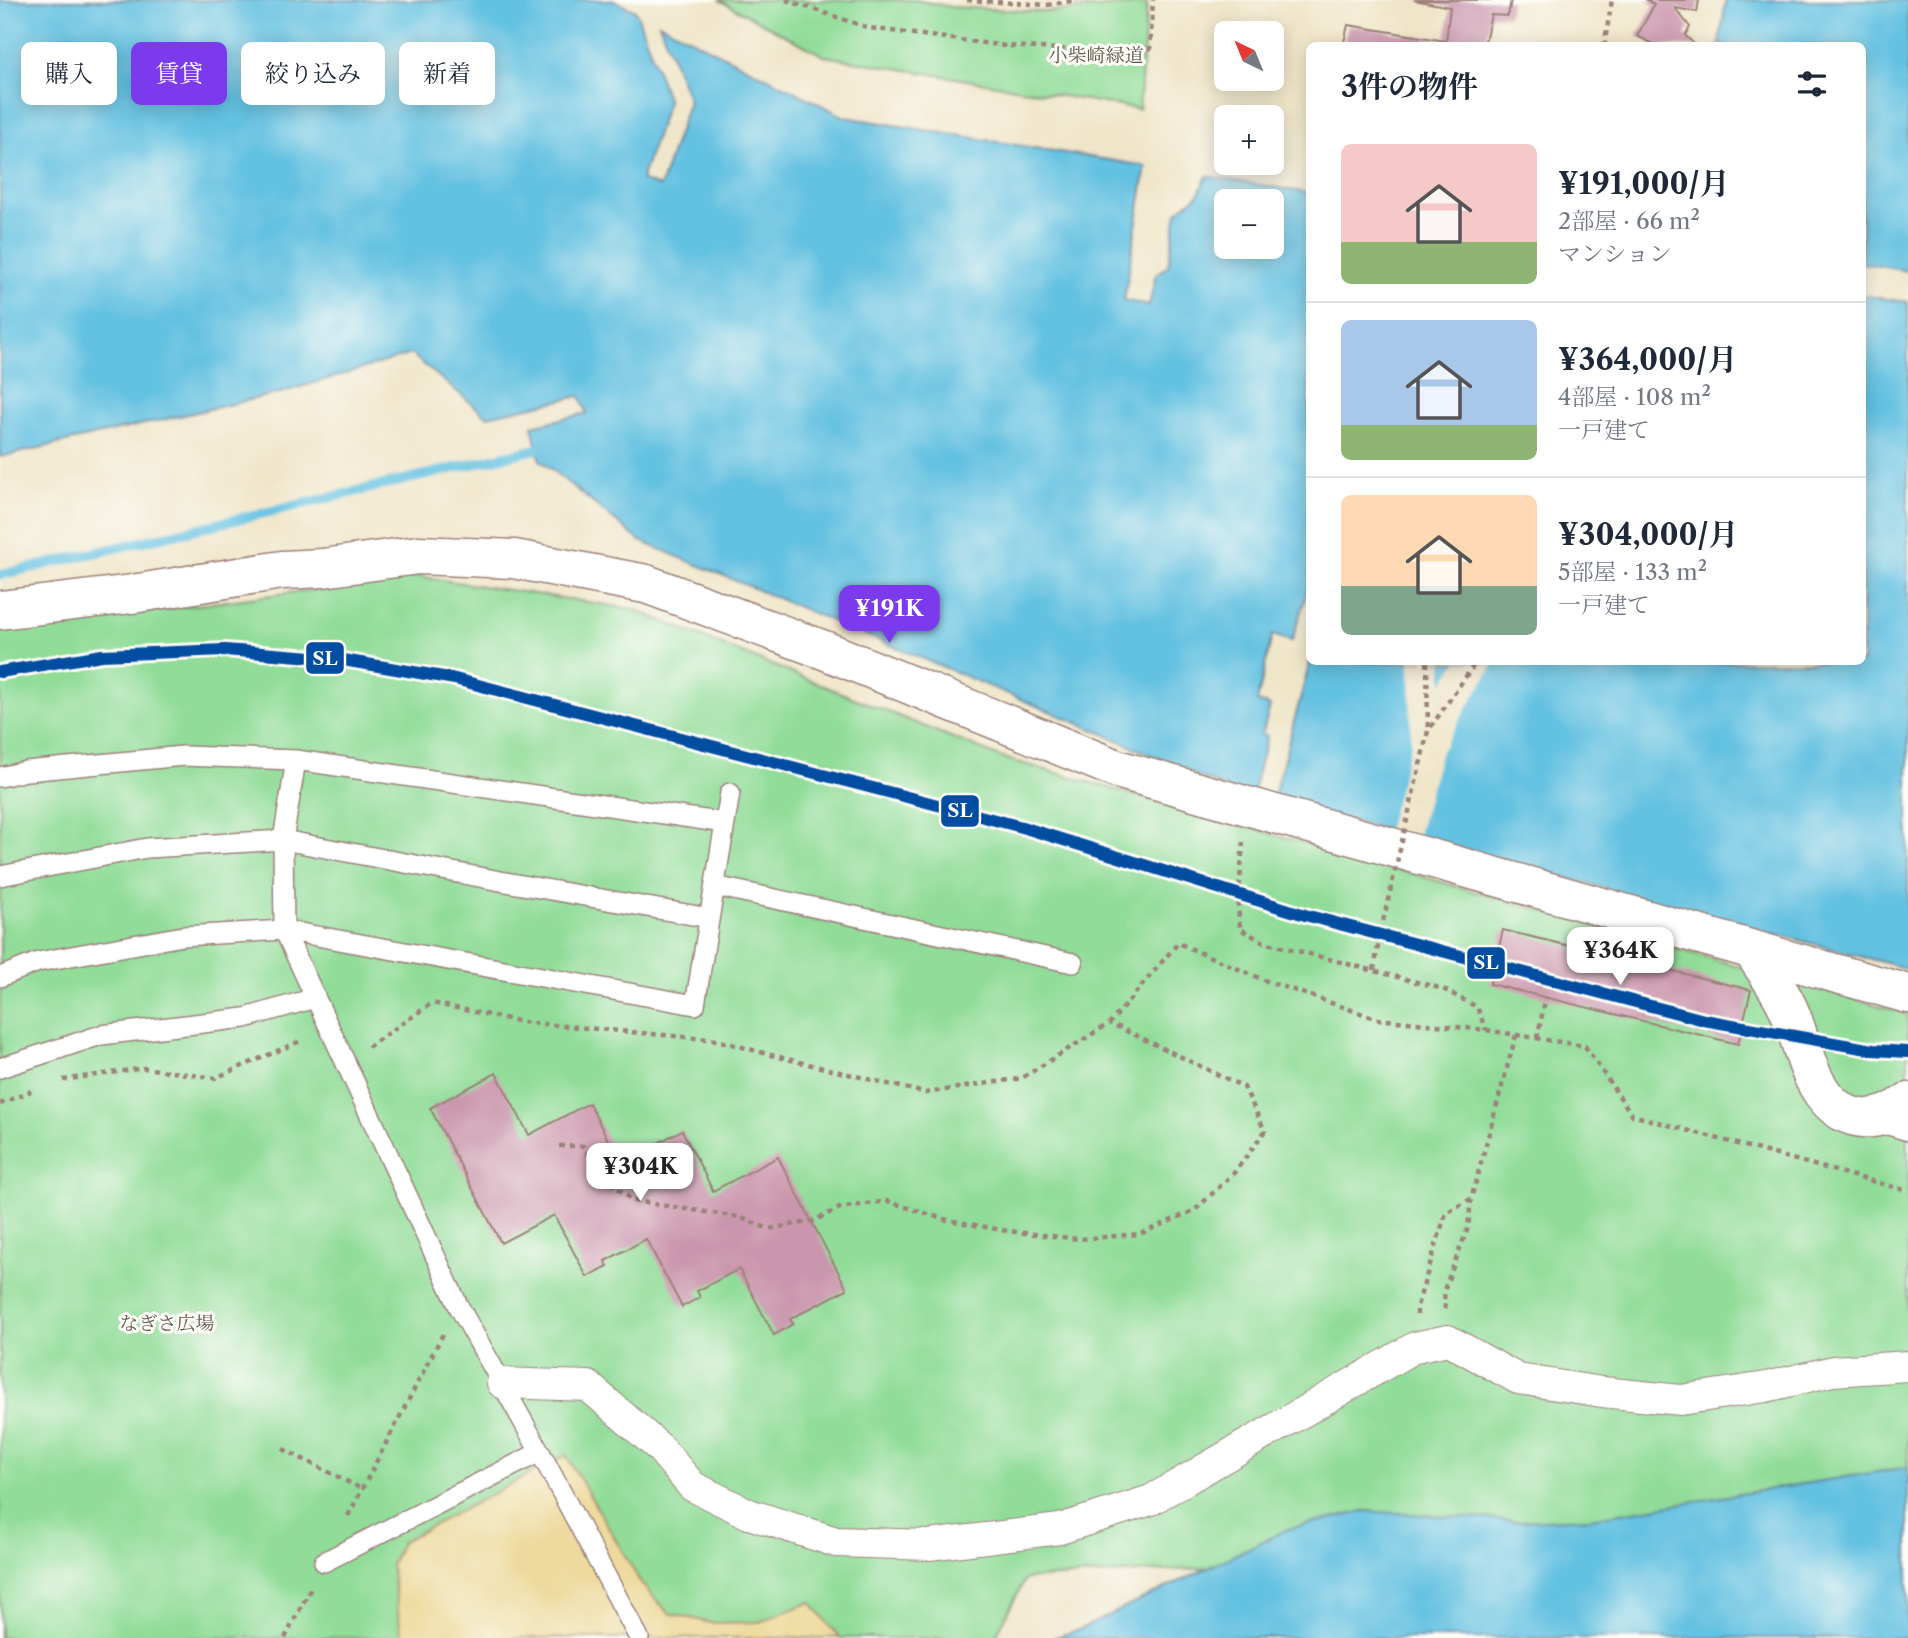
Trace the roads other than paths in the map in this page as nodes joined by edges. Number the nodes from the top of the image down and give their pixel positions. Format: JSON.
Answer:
{"nodes":[{"id":1,"x":0,"y":610,"type":"edge"},
{"id":2,"x":296,"y":760,"type":"junction"},
{"id":3,"x":0,"y":777,"type":"edge"},
{"id":4,"x":730,"y":793,"type":"dead end"},
{"id":5,"x":725,"y":822,"type":"junction"},
{"id":6,"x":283,"y":840,"type":"junction"},
{"id":7,"x":0,"y":876,"type":"edge"},
{"id":8,"x":715,"y":886,"type":"junction"},
{"id":9,"x":709,"y":918,"type":"junction"},
{"id":10,"x":284,"y":930,"type":"junction"},
{"id":11,"x":1753,"y":951,"type":"junction"},
{"id":12,"x":1073,"y":962,"type":"dead end"},
{"id":13,"x":0,"y":976,"type":"edge"},
{"id":14,"x":1908,"y":994,"type":"edge"},
{"id":15,"x":315,"y":998,"type":"junction"},
{"id":16,"x":0,"y":1068,"type":"edge"},
{"id":17,"x":1908,"y":1102,"type":"edge"},
{"id":18,"x":1870,"y":1120,"type":"junction"},
{"id":19,"x":1908,"y":1131,"type":"edge"},
{"id":20,"x":1908,"y":1366,"type":"edge"},
{"id":21,"x":502,"y":1383,"type":"junction"},
{"id":22,"x":540,"y":1452,"type":"junction"},
{"id":23,"x":324,"y":1562,"type":"road end"},
{"id":24,"x":639,"y":1638,"type":"edge"}],
"edges":[{"from":1,"to":11,"type":"street"},
{"from":2,"to":3,"type":"lane"},
{"from":2,"to":5,"type":"lane"},
{"from":2,"to":6,"type":"lane"},
{"from":4,"to":5,"type":"lane"},
{"from":5,"to":8,"type":"lane"},
{"from":6,"to":7,"type":"lane"},
{"from":6,"to":9,"type":"lane"},
{"from":6,"to":10,"type":"lane"},
{"from":8,"to":9,"type":"lane"},
{"from":8,"to":12,"type":"lane"},
{"from":9,"to":10,"type":"lane"},
{"from":10,"to":13,"type":"lane"},
{"from":10,"to":15,"type":"lane"},
{"from":11,"to":14,"type":"street"},
{"from":11,"to":18,"type":"street"},
{"from":15,"to":16,"type":"lane"},
{"from":15,"to":21,"type":"lane"},
{"from":17,"to":18,"type":"street"},
{"from":18,"to":19,"type":"lane"},
{"from":20,"to":21,"type":"street"},
{"from":21,"to":22,"type":"lane"},
{"from":22,"to":23,"type":"lane"},
{"from":22,"to":24,"type":"lane"}]}
